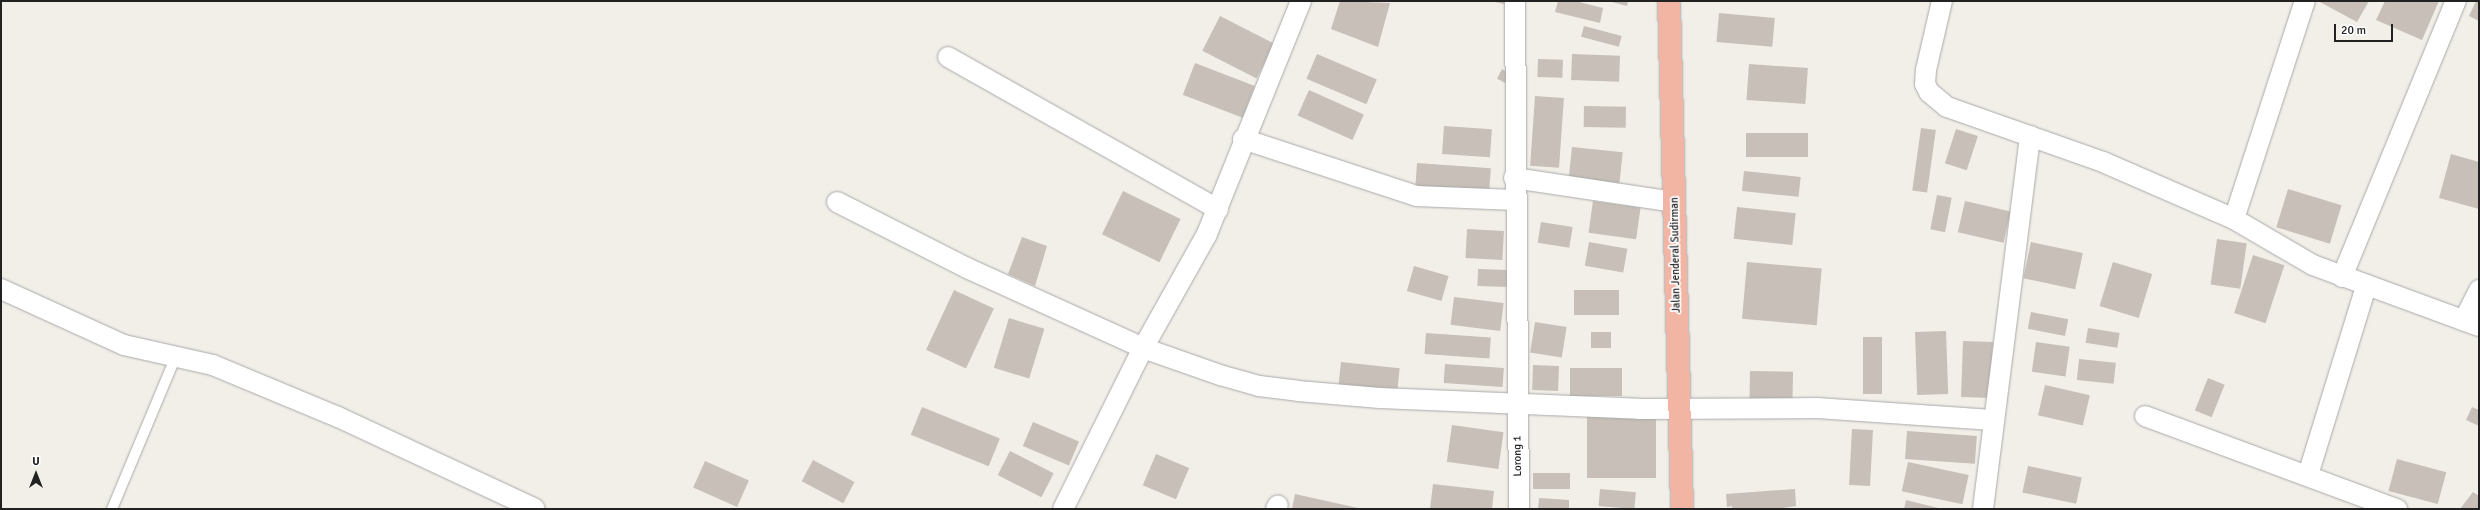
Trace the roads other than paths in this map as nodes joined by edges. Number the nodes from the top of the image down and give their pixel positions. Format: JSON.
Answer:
{"nodes":[{"id":1,"x":1301,"y":1,"type":"edge"},
{"id":2,"x":1515,"y":1,"type":"edge"},
{"id":3,"x":1669,"y":1,"type":"edge"},
{"id":4,"x":1942,"y":1,"type":"edge"},
{"id":5,"x":2305,"y":1,"type":"edge"},
{"id":6,"x":2456,"y":1,"type":"edge"},
{"id":7,"x":948,"y":57,"type":"dead end"},
{"id":8,"x":2030,"y":136,"type":"junction"},
{"id":9,"x":1243,"y":139,"type":"junction"},
{"id":10,"x":1514,"y":178,"type":"junction"},
{"id":11,"x":1515,"y":200,"type":"junction"},
{"id":12,"x":837,"y":202,"type":"dead end"},
{"id":13,"x":1675,"y":202,"type":"junction"},
{"id":14,"x":1218,"y":209,"type":"junction"},
{"id":15,"x":2234,"y":219,"type":"junction"},
{"id":16,"x":2342,"y":277,"type":"junction"},
{"id":17,"x":2366,"y":286,"type":"junction"},
{"id":18,"x":1,"y":289,"type":"edge"},
{"id":19,"x":2479,"y":290,"type":"edge"},
{"id":20,"x":2472,"y":323,"type":"edge"},
{"id":21,"x":1143,"y":348,"type":"junction"},
{"id":22,"x":176,"y":356,"type":"junction"},
{"id":23,"x":1517,"y":403,"type":"junction"},
{"id":24,"x":1678,"y":408,"type":"junction"},
{"id":25,"x":2145,"y":416,"type":"dead end"},
{"id":26,"x":1993,"y":420,"type":"junction"},
{"id":27,"x":2308,"y":475,"type":"junction"},
{"id":28,"x":112,"y":509,"type":"edge"},
{"id":29,"x":535,"y":509,"type":"edge"},
{"id":30,"x":1063,"y":509,"type":"edge"},
{"id":31,"x":1519,"y":509,"type":"edge"},
{"id":32,"x":1682,"y":509,"type":"edge"},
{"id":33,"x":1983,"y":509,"type":"edge"},
{"id":34,"x":2397,"y":509,"type":"edge"}],
"edges":[{"from":1,"to":9,"type":"street"},
{"from":2,"to":10,"type":"street","name":"Lorong 1"},
{"from":3,"to":13,"type":"highway","name":"Jalan Jenderal Sudirman"},
{"from":4,"to":8,"type":"street"},
{"from":5,"to":15,"type":"street"},
{"from":6,"to":16,"type":"street"},
{"from":7,"to":14,"type":"street"},
{"from":8,"to":15,"type":"street"},
{"from":8,"to":26,"type":"street"},
{"from":9,"to":11,"type":"street"},
{"from":9,"to":14,"type":"street"},
{"from":10,"to":11,"type":"street","name":"Lorong 1"},
{"from":10,"to":13,"type":"street"},
{"from":11,"to":23,"type":"street","name":"Lorong 1"},
{"from":12,"to":21,"type":"street"},
{"from":13,"to":24,"type":"highway","name":"Jalan Jenderal Sudirman"},
{"from":14,"to":21,"type":"street"},
{"from":15,"to":16,"type":"street"},
{"from":16,"to":17,"type":"street"},
{"from":17,"to":20,"type":"street"},
{"from":17,"to":27,"type":"street"},
{"from":18,"to":22,"type":"street"},
{"from":19,"to":20,"type":"street"},
{"from":21,"to":23,"type":"street"},
{"from":21,"to":30,"type":"street"},
{"from":22,"to":28,"type":"lane"},
{"from":22,"to":29,"type":"street"},
{"from":23,"to":24,"type":"street"},
{"from":23,"to":31,"type":"street","name":"Lorong 1"},
{"from":24,"to":26,"type":"street"},
{"from":24,"to":32,"type":"highway","name":"Jalan Jenderal Sudirman"},
{"from":25,"to":27,"type":"street"},
{"from":26,"to":33,"type":"street"},
{"from":27,"to":34,"type":"street"}]}
